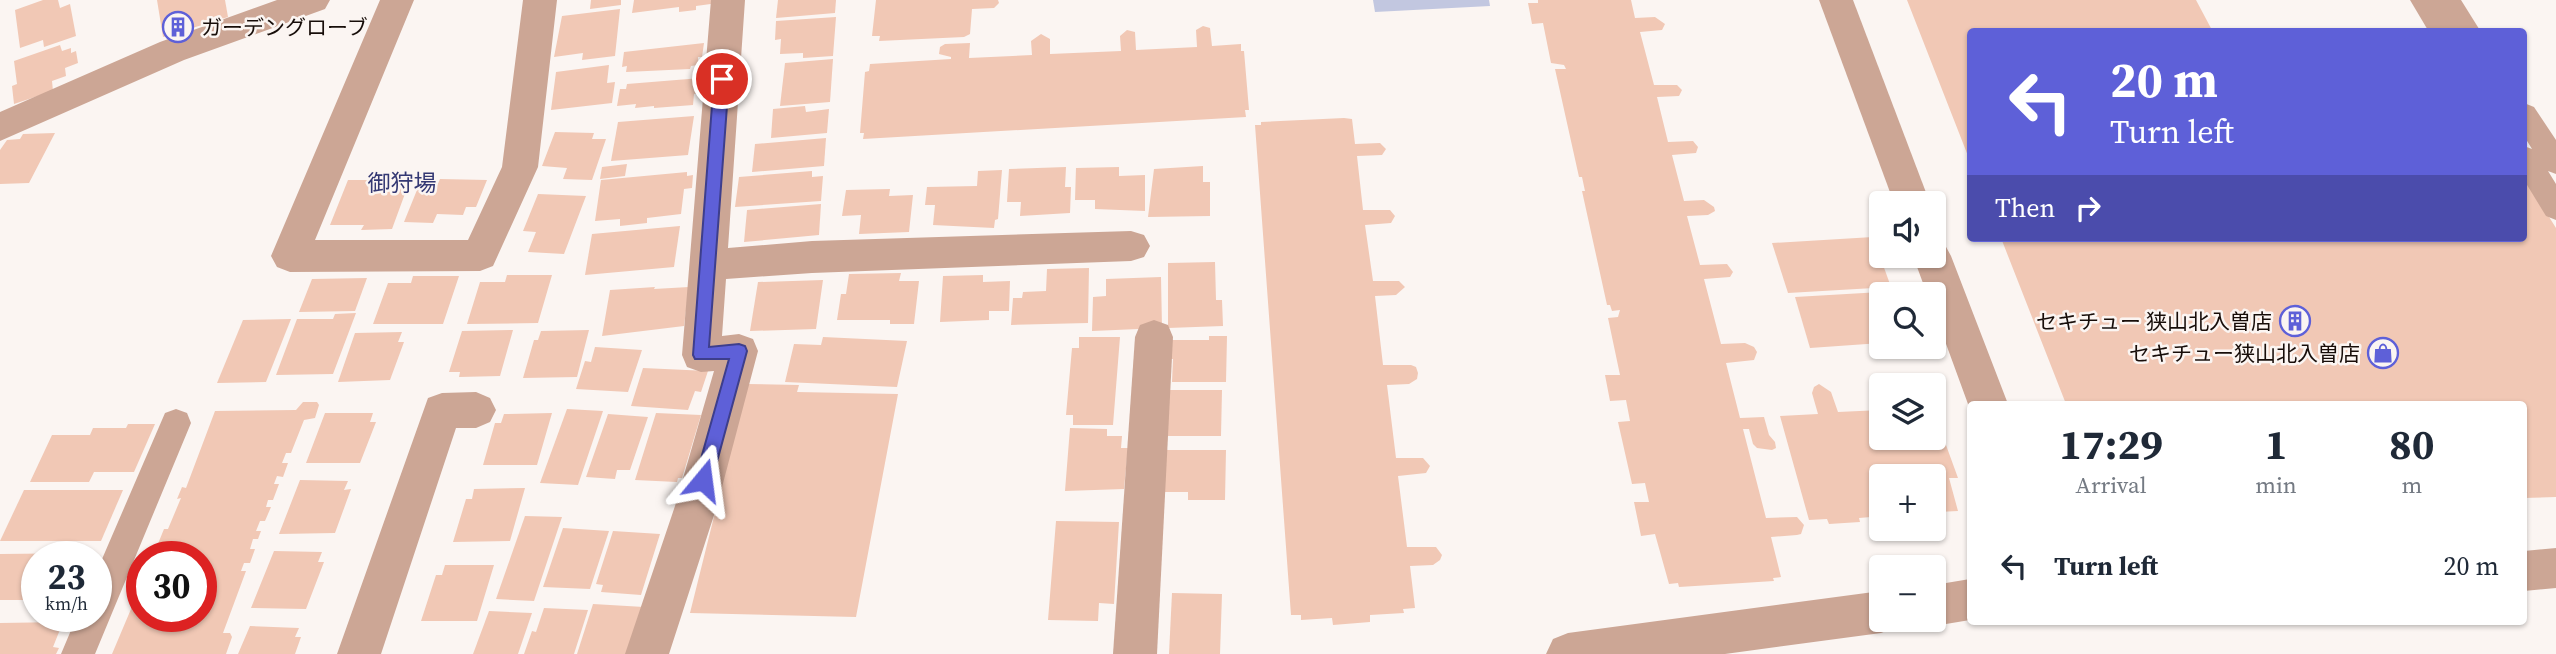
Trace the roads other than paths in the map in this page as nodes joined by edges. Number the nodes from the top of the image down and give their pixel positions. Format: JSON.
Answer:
{"nodes":[{"id":1,"x":313,"y":0,"type":"edge"},
{"id":2,"x":397,"y":0,"type":"edge"},
{"id":3,"x":540,"y":0,"type":"edge"},
{"id":4,"x":728,"y":0,"type":"edge"},
{"id":5,"x":1836,"y":0,"type":"edge"},
{"id":6,"x":2423,"y":0,"type":"edge"},
{"id":7,"x":2447,"y":0,"type":"edge"},
{"id":8,"x":266,"y":7,"type":"edge"},
{"id":9,"x":2440,"y":28,"type":"edge"},
{"id":10,"x":2465,"y":28,"type":"edge"},
{"id":11,"x":2527,"y":119,"type":"edge"},
{"id":12,"x":0,"y":127,"type":"edge"},
{"id":13,"x":2527,"y":162,"type":"edge"},
{"id":14,"x":2556,"y":163,"type":"edge"},
{"id":15,"x":1908,"y":191,"type":"edge"},
{"id":16,"x":2556,"y":208,"type":"edge"},
{"id":17,"x":1131,"y":246,"type":"dead end"},
{"id":18,"x":706,"y":265,"type":"junction"},
{"id":19,"x":1937,"y":268,"type":"edge"},
{"id":20,"x":1154,"y":337,"type":"dead end"},
{"id":21,"x":1987,"y":401,"type":"edge"},
{"id":22,"x":475,"y":410,"type":"dead end"},
{"id":23,"x":176,"y":423,"type":"dead end"},
{"id":24,"x":2556,"y":568,"type":"edge"},
{"id":25,"x":2527,"y":571,"type":"edge"},
{"id":26,"x":112,"y":574,"type":"edge"},
{"id":27,"x":1967,"y":600,"type":"edge"},
{"id":28,"x":1946,"y":603,"type":"edge"},
{"id":29,"x":1869,"y":614,"type":"edge"},
{"id":30,"x":87,"y":632,"type":"edge"},
{"id":31,"x":78,"y":654,"type":"edge"},
{"id":32,"x":359,"y":654,"type":"edge"},
{"id":33,"x":647,"y":654,"type":"edge"},
{"id":34,"x":1135,"y":654,"type":"edge"},
{"id":35,"x":1568,"y":654,"type":"edge"}],
"edges":[{"from":1,"to":8,"type":"street"},
{"from":2,"to":3,"type":"street"},
{"from":4,"to":18,"type":"street"},
{"from":5,"to":15,"type":"street"},
{"from":6,"to":9,"type":"lane"},
{"from":7,"to":10,"type":"lane"},
{"from":8,"to":12,"type":"street"},
{"from":11,"to":14,"type":"lane"},
{"from":13,"to":16,"type":"lane"},
{"from":17,"to":18,"type":"street"},
{"from":18,"to":33,"type":"street"},
{"from":19,"to":21,"type":"street"},
{"from":20,"to":34,"type":"street"},
{"from":22,"to":32,"type":"street"},
{"from":23,"to":26,"type":"lane"},
{"from":24,"to":25,"type":"street"},
{"from":27,"to":28,"type":"street"},
{"from":29,"to":35,"type":"street"},
{"from":30,"to":31,"type":"lane"}]}
